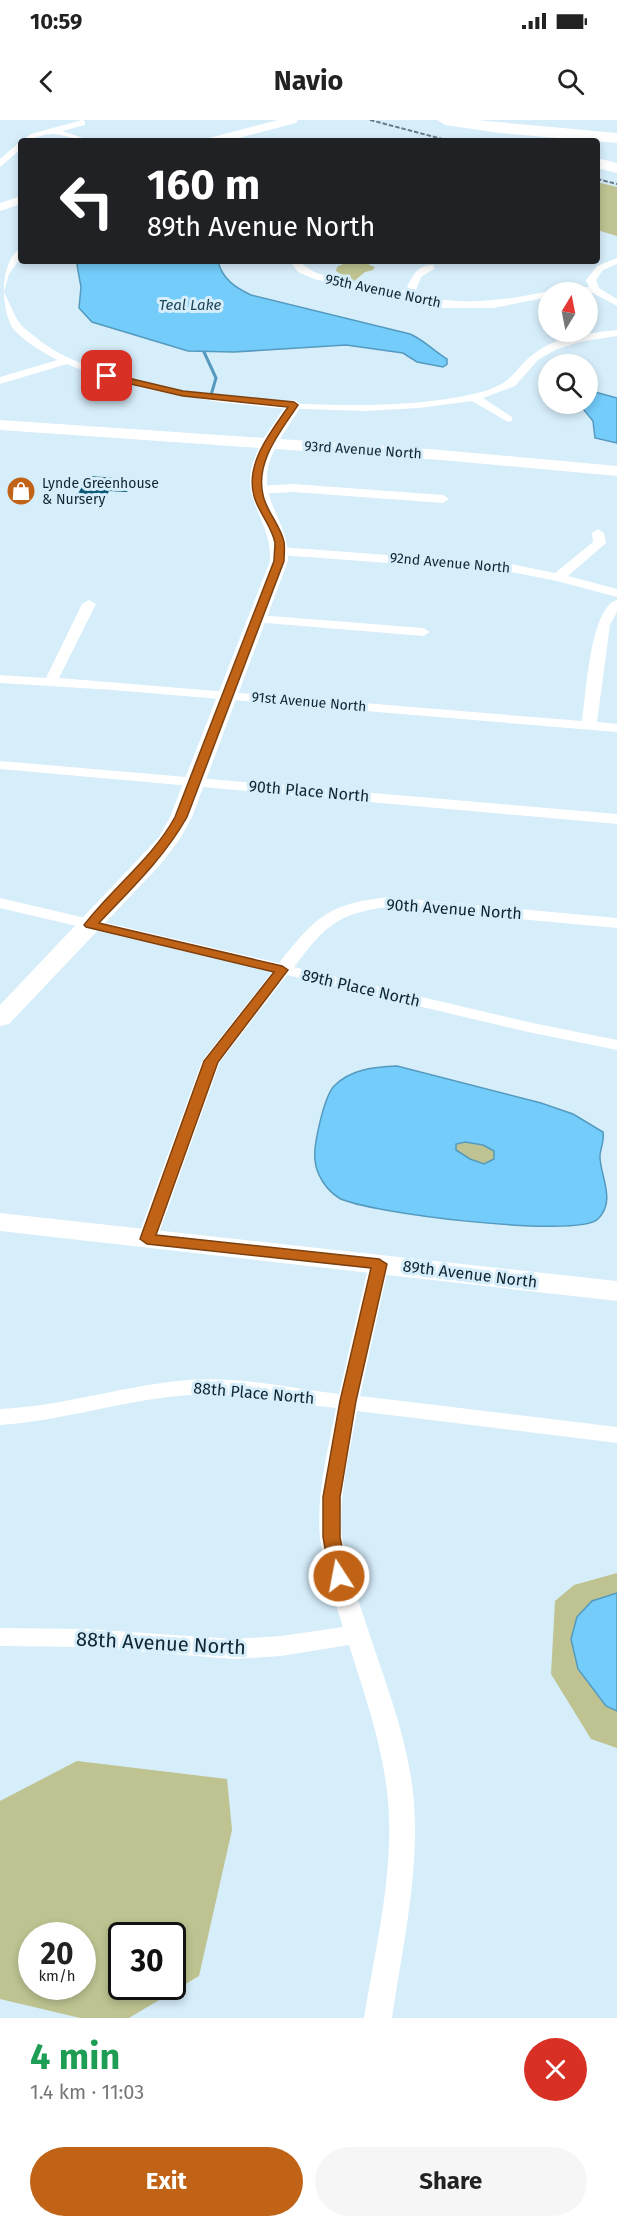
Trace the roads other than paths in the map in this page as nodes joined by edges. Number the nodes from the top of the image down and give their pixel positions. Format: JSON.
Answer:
{"nodes":[{"id":1,"x":277,"y":120,"type":"edge"},
{"id":2,"x":292,"y":120,"type":"edge"},
{"id":3,"x":429,"y":120,"type":"edge"},
{"id":4,"x":445,"y":120,"type":"edge"},
{"id":5,"x":525,"y":120,"type":"edge"},
{"id":6,"x":578,"y":120,"type":"edge"},
{"id":7,"x":81,"y":123,"type":"dead end"},
{"id":8,"x":617,"y":125,"type":"edge"},
{"id":9,"x":51,"y":131,"type":"junction"},
{"id":10,"x":617,"y":133,"type":"edge"},
{"id":11,"x":33,"y":138,"type":"edge"},
{"id":12,"x":77,"y":138,"type":"edge"},
{"id":13,"x":224,"y":138,"type":"edge"},
{"id":14,"x":225,"y":138,"type":"edge"},
{"id":15,"x":499,"y":138,"type":"edge"},
{"id":16,"x":617,"y":138,"type":"edge"},
{"id":17,"x":18,"y":147,"type":"edge"},
{"id":18,"x":0,"y":164,"type":"edge"},
{"id":19,"x":600,"y":164,"type":"edge"},
{"id":20,"x":617,"y":168,"type":"edge"},
{"id":21,"x":18,"y":201,"type":"edge"},
{"id":22,"x":0,"y":207,"type":"edge"},
{"id":23,"x":18,"y":254,"type":"edge"},
{"id":24,"x":614,"y":262,"type":"edge"},
{"id":25,"x":297,"y":264,"type":"edge"},
{"id":26,"x":431,"y":267,"type":"dead end"},
{"id":27,"x":592,"y":282,"type":"edge"},
{"id":28,"x":0,"y":287,"type":"edge"},
{"id":29,"x":598,"y":292,"type":"edge"},
{"id":30,"x":398,"y":296,"type":"junction"},
{"id":31,"x":538,"y":296,"type":"edge"},
{"id":32,"x":617,"y":303,"type":"edge"},
{"id":33,"x":617,"y":333,"type":"edge"},
{"id":34,"x":66,"y":361,"type":"junction"},
{"id":35,"x":0,"y":381,"type":"edge"},
{"id":36,"x":474,"y":397,"type":"junction"},
{"id":37,"x":294,"y":405,"type":"junction"},
{"id":38,"x":508,"y":419,"type":"dead end"},
{"id":39,"x":0,"y":425,"type":"edge"},
{"id":40,"x":268,"y":443,"type":"junction"},
{"id":41,"x":617,"y":471,"type":"edge"},
{"id":42,"x":257,"y":490,"type":"junction"},
{"id":43,"x":443,"y":499,"type":"dead end"},
{"id":44,"x":598,"y":533,"type":"dead end"},
{"id":45,"x":280,"y":551,"type":"junction"},
{"id":46,"x":558,"y":577,"type":"junction"},
{"id":47,"x":617,"y":593,"type":"edge"},
{"id":48,"x":89,"y":604,"type":"dead end"},
{"id":49,"x":617,"y":604,"type":"edge"},
{"id":50,"x":258,"y":619,"type":"junction"},
{"id":51,"x":423,"y":632,"type":"dead end"},
{"id":52,"x":0,"y":679,"type":"edge"},
{"id":53,"x":50,"y":683,"type":"junction"},
{"id":54,"x":228,"y":695,"type":"junction"},
{"id":55,"x":590,"y":726,"type":"junction"},
{"id":56,"x":617,"y":728,"type":"edge"},
{"id":57,"x":1,"y":767,"type":"edge"},
{"id":58,"x":194,"y":781,"type":"junction"},
{"id":59,"x":617,"y":819,"type":"edge"},
{"id":60,"x":0,"y":903,"type":"edge"},
{"id":61,"x":617,"y":923,"type":"edge"},
{"id":62,"x":90,"y":925,"type":"junction"},
{"id":63,"x":282,"y":970,"type":"junction"},
{"id":64,"x":0,"y":1019,"type":"edge"},
{"id":65,"x":617,"y":1045,"type":"edge"},
{"id":66,"x":0,"y":1222,"type":"edge"},
{"id":67,"x":147,"y":1239,"type":"junction"},
{"id":68,"x":379,"y":1264,"type":"junction"},
{"id":69,"x":617,"y":1291,"type":"edge"},
{"id":70,"x":348,"y":1401,"type":"junction"},
{"id":71,"x":0,"y":1417,"type":"edge"},
{"id":72,"x":617,"y":1435,"type":"edge"},
{"id":73,"x":357,"y":1634,"type":"junction"},
{"id":74,"x":0,"y":1637,"type":"edge"},
{"id":75,"x":378,"y":2018,"type":"edge"}],
"edges":[{"from":1,"to":13,"type":"street"},
{"from":2,"to":14,"type":"street"},
{"from":3,"to":15,"type":"highway"},
{"from":4,"to":16,"type":"highway"},
{"from":5,"to":10,"type":"highway"},
{"from":6,"to":8,"type":"highway"},
{"from":7,"to":9,"type":"street"},
{"from":9,"to":11,"type":"street"},
{"from":9,"to":12,"type":"street"},
{"from":17,"to":18,"type":"street"},
{"from":19,"to":20,"type":"highway"},
{"from":21,"to":22,"type":"street"},
{"from":23,"to":28,"type":"street"},
{"from":24,"to":27,"type":"street"},
{"from":25,"to":30,"type":"street","name":"95th Avenue North"},
{"from":26,"to":30,"type":"street"},
{"from":28,"to":34,"type":"street"},
{"from":29,"to":32,"type":"street"},
{"from":30,"to":31,"type":"street","name":"95th Avenue North"},
{"from":33,"to":36,"type":"street"},
{"from":34,"to":35,"type":"street"},
{"from":34,"to":37,"type":"street"},
{"from":36,"to":37,"type":"street"},
{"from":36,"to":38,"type":"street"},
{"from":37,"to":40,"type":"street"},
{"from":39,"to":40,"type":"street","name":"93rd Avenue North"},
{"from":40,"to":41,"type":"street","name":"93rd Avenue North"},
{"from":40,"to":42,"type":"street"},
{"from":42,"to":43,"type":"street"},
{"from":42,"to":45,"type":"street"},
{"from":44,"to":46,"type":"street"},
{"from":45,"to":46,"type":"street","name":"92nd Avenue North"},
{"from":45,"to":50,"type":"street"},
{"from":46,"to":47,"type":"street","name":"92nd Avenue North"},
{"from":48,"to":53,"type":"street"},
{"from":49,"to":55,"type":"street"},
{"from":50,"to":51,"type":"street"},
{"from":50,"to":54,"type":"street"},
{"from":52,"to":53,"type":"street","name":"91st Avenue North"},
{"from":53,"to":54,"type":"street","name":"91st Avenue North"},
{"from":54,"to":55,"type":"street","name":"91st Avenue North"},
{"from":54,"to":58,"type":"street"},
{"from":55,"to":56,"type":"street","name":"91st Avenue North"},
{"from":57,"to":58,"type":"street","name":"90th Place North"},
{"from":58,"to":59,"type":"street","name":"90th Place North"},
{"from":58,"to":62,"type":"street"},
{"from":60,"to":62,"type":"street","name":"89th Place North"},
{"from":61,"to":63,"type":"street","name":"90th Avenue North"},
{"from":62,"to":63,"type":"street","name":"89th Place North"},
{"from":62,"to":64,"type":"street"},
{"from":63,"to":65,"type":"street","name":"89th Place North"},
{"from":63,"to":67,"type":"street","name":"90th Avenue North"},
{"from":66,"to":67,"type":"street","name":"89th Avenue North"},
{"from":67,"to":68,"type":"street","name":"89th Avenue North"},
{"from":68,"to":69,"type":"street","name":"89th Avenue North"},
{"from":68,"to":70,"type":"street"},
{"from":70,"to":71,"type":"street","name":"88th Place North"},
{"from":70,"to":72,"type":"street","name":"88th Place North"},
{"from":70,"to":73,"type":"street"},
{"from":73,"to":74,"type":"street","name":"88th Avenue North"},
{"from":73,"to":75,"type":"street"}]}
